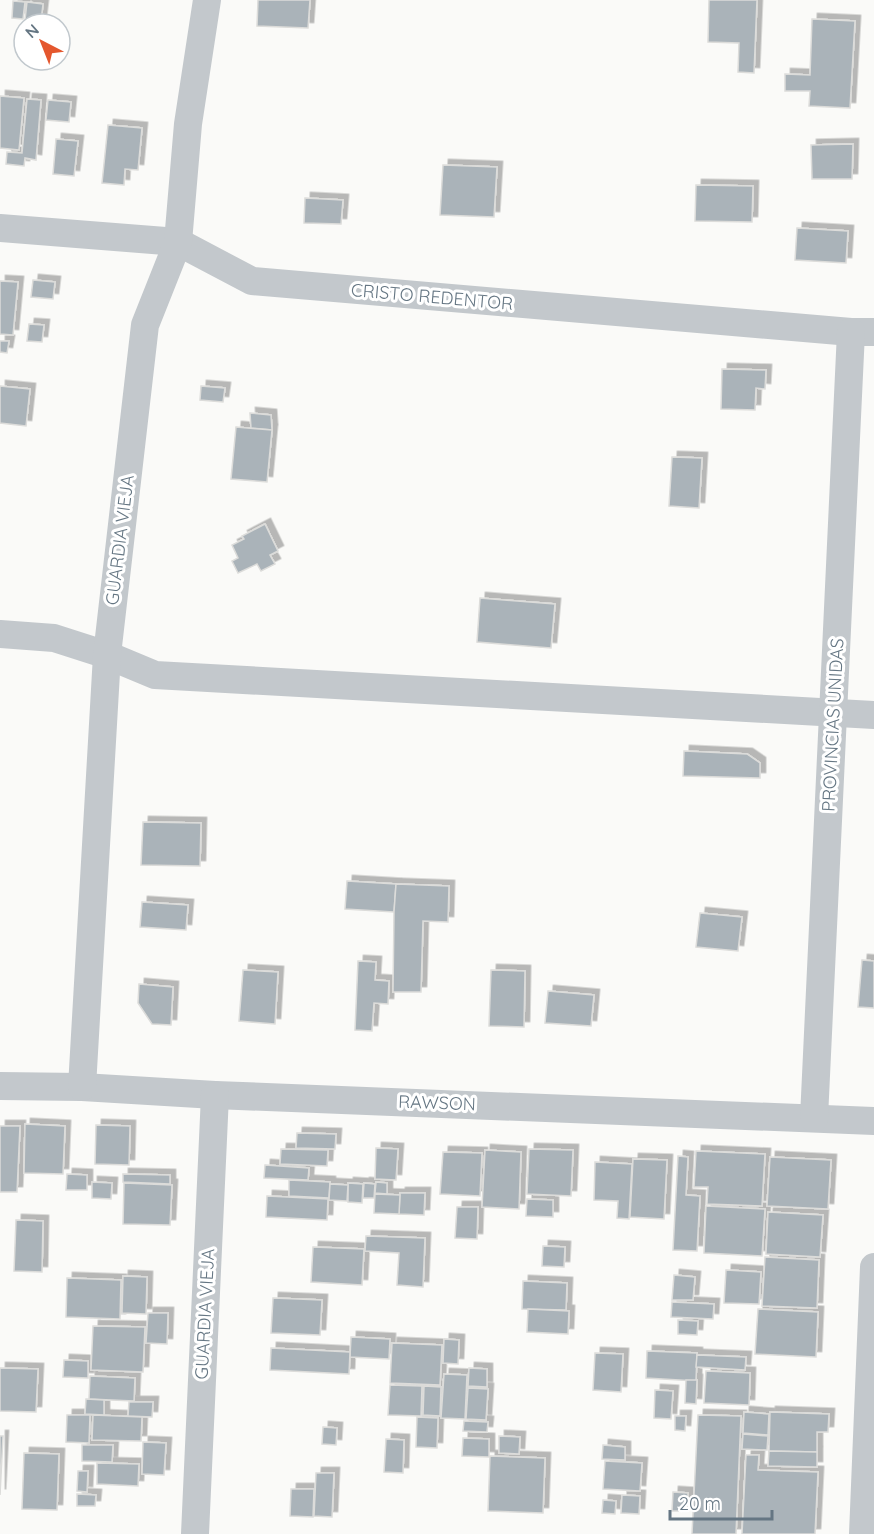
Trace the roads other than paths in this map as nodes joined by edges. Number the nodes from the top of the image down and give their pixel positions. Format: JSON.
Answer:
{"nodes":[{"id":1,"x":207,"y":0,"type":"edge"},
{"id":2,"x":0,"y":228,"type":"edge"},
{"id":3,"x":178,"y":242,"type":"junction"},
{"id":4,"x":863,"y":332,"type":"edge"},
{"id":5,"x":0,"y":634,"type":"edge"},
{"id":6,"x":107,"y":655,"type":"junction"},
{"id":7,"x":833,"y":713,"type":"junction"},
{"id":8,"x":874,"y":715,"type":"edge"},
{"id":9,"x":0,"y":1086,"type":"edge"},
{"id":10,"x":82,"y":1087,"type":"junction"},
{"id":11,"x":215,"y":1095,"type":"junction"},
{"id":12,"x":814,"y":1118,"type":"junction"},
{"id":13,"x":874,"y":1121,"type":"edge"},
{"id":14,"x":874,"y":1267,"type":"edge"},
{"id":15,"x":195,"y":1534,"type":"edge"},
{"id":16,"x":863,"y":1534,"type":"edge"}],
"edges":[{"from":1,"to":3,"type":"street","name":"GUARDIA VIEJA"},
{"from":2,"to":3,"type":"street","name":"CRISTO REDENTOR"},
{"from":3,"to":4,"type":"street","name":"CRISTO REDENTOR"},
{"from":3,"to":6,"type":"street","name":"GUARDIA VIEJA"},
{"from":4,"to":7,"type":"street","name":"PROVINCIAS UNIDAS"},
{"from":5,"to":6,"type":"street"},
{"from":6,"to":7,"type":"street"},
{"from":6,"to":10,"type":"street","name":"GUARDIA VIEJA"},
{"from":7,"to":8,"type":"street"},
{"from":7,"to":12,"type":"street","name":"PROVINCIAS UNIDAS"},
{"from":9,"to":10,"type":"street","name":"RAWSON"},
{"from":10,"to":11,"type":"street","name":"RAWSON"},
{"from":11,"to":12,"type":"street","name":"RAWSON"},
{"from":11,"to":15,"type":"street","name":"GUARDIA VIEJA"},
{"from":12,"to":13,"type":"street","name":"RAWSON"},
{"from":14,"to":16,"type":"street"}]}
